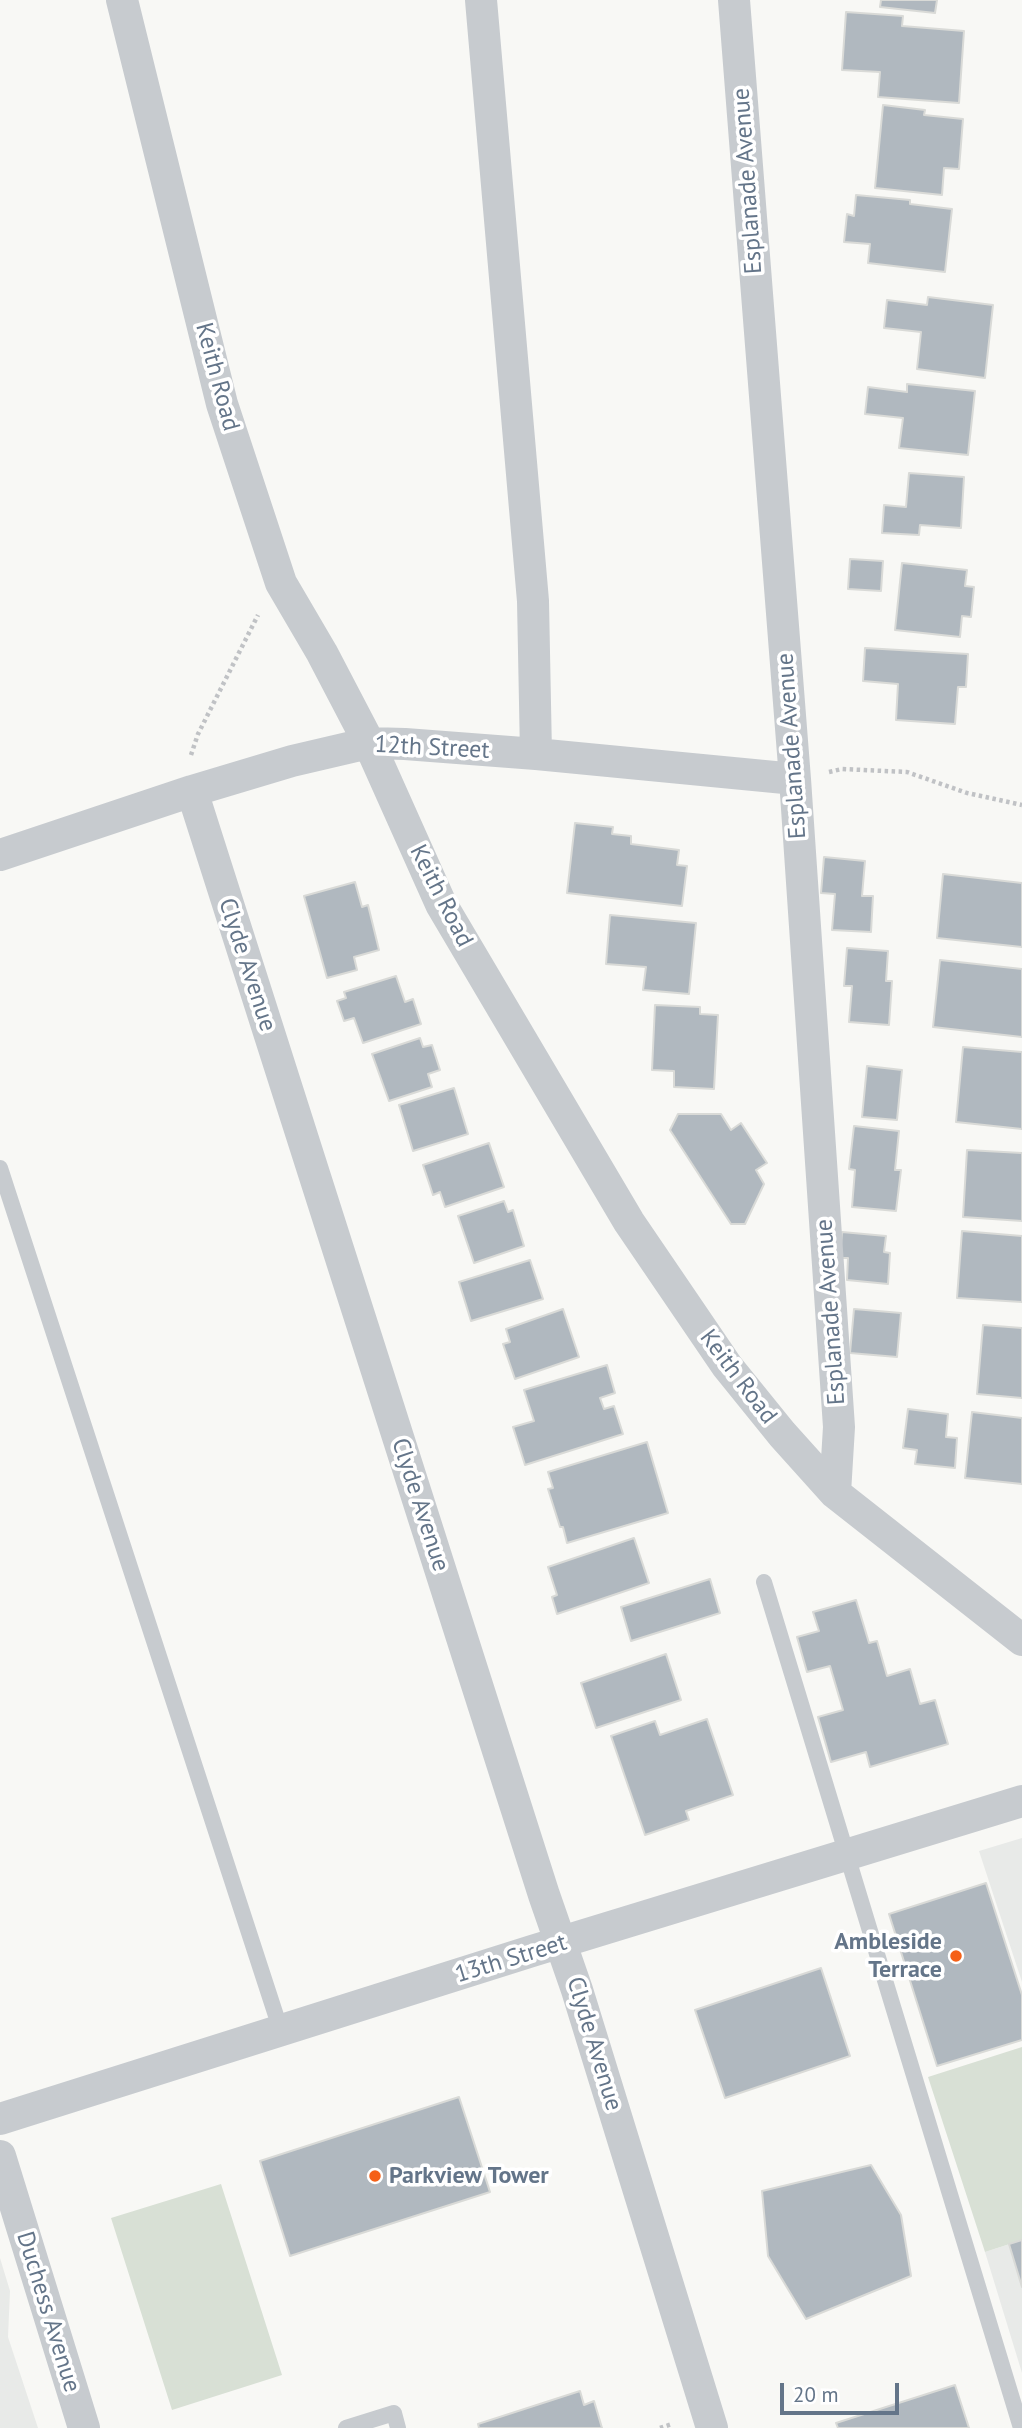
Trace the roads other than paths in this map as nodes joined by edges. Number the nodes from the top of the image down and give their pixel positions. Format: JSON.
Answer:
{"nodes":[{"id":1,"x":122,"y":0,"type":"edge"},
{"id":2,"x":481,"y":0,"type":"edge"},
{"id":3,"x":734,"y":0,"type":"edge"},
{"id":4,"x":369,"y":743,"type":"junction"},
{"id":5,"x":536,"y":754,"type":"junction"},
{"id":6,"x":794,"y":779,"type":"junction"},
{"id":7,"x":192,"y":791,"type":"junction"},
{"id":8,"x":0,"y":855,"type":"edge"},
{"id":9,"x":0,"y":1168,"type":"edge"},
{"id":10,"x":835,"y":1493,"type":"junction"},
{"id":11,"x":764,"y":1583,"type":"dead end"},
{"id":12,"x":1022,"y":1640,"type":"edge"},
{"id":13,"x":1022,"y":1801,"type":"edge"},
{"id":14,"x":848,"y":1856,"type":"junction"},
{"id":15,"x":561,"y":1943,"type":"junction"},
{"id":16,"x":281,"y":2031,"type":"junction"},
{"id":17,"x":0,"y":2119,"type":"edge"},
{"id":18,"x":0,"y":2156,"type":"edge"},
{"id":19,"x":84,"y":2428,"type":"edge"},
{"id":20,"x":346,"y":2428,"type":"edge"},
{"id":21,"x":398,"y":2428,"type":"edge"},
{"id":22,"x":712,"y":2428,"type":"edge"},
{"id":23,"x":1021,"y":2428,"type":"edge"}],
"edges":[{"from":1,"to":4,"type":"street","name":"Keith Road"},
{"from":2,"to":5,"type":"street"},
{"from":3,"to":6,"type":"street","name":"Esplanade Avenue"},
{"from":4,"to":5,"type":"street","name":"12th Street"},
{"from":4,"to":7,"type":"street","name":"12th Street"},
{"from":4,"to":10,"type":"street","name":"Keith Road"},
{"from":5,"to":6,"type":"street","name":"12th Street"},
{"from":6,"to":10,"type":"street","name":"Esplanade Avenue"},
{"from":7,"to":8,"type":"street","name":"12th Street"},
{"from":7,"to":15,"type":"street","name":"Clyde Avenue"},
{"from":9,"to":16,"type":"lane"},
{"from":10,"to":12,"type":"street","name":"Keith Road"},
{"from":11,"to":14,"type":"lane"},
{"from":13,"to":14,"type":"street","name":"13th Street"},
{"from":14,"to":15,"type":"street","name":"13th Street"},
{"from":14,"to":23,"type":"lane"},
{"from":15,"to":16,"type":"street","name":"13th Street"},
{"from":15,"to":22,"type":"street","name":"Clyde Avenue"},
{"from":16,"to":17,"type":"street","name":"13th Street"},
{"from":18,"to":19,"type":"street","name":"Duchess Avenue"},
{"from":20,"to":21,"type":"lane"}]}
